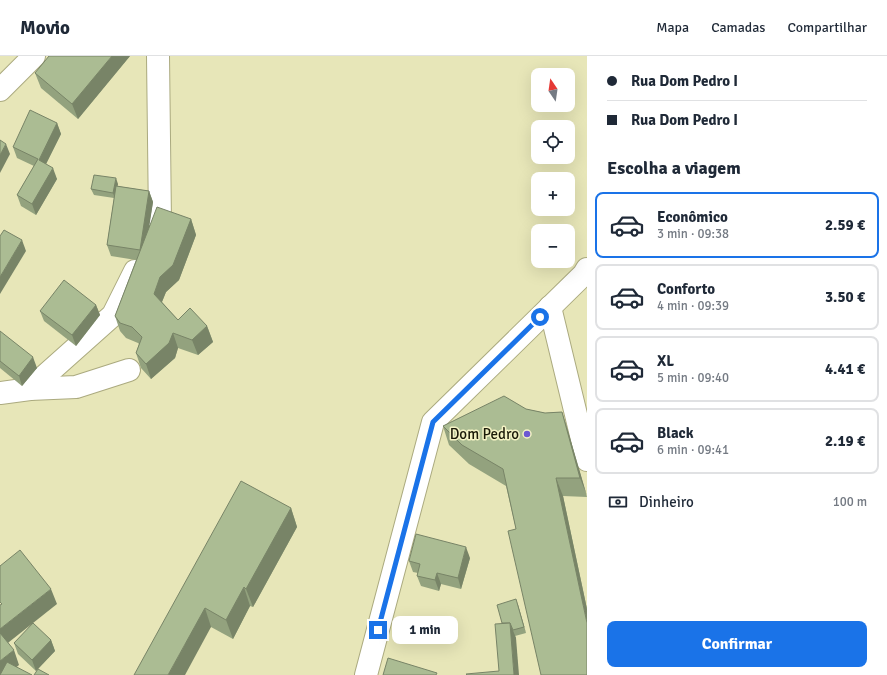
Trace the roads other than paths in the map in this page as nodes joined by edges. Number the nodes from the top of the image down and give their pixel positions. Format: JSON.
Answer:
{"nodes":[{"id":1,"x":34,"y":56,"type":"edge"},
{"id":2,"x":158,"y":56,"type":"edge"},
{"id":3,"x":0,"y":90,"type":"edge"},
{"id":4,"x":587,"y":269,"type":"edge"},
{"id":5,"x":550,"y":307,"type":"junction"},
{"id":6,"x":129,"y":370,"type":"dead end"},
{"id":7,"x":30,"y":389,"type":"junction"},
{"id":8,"x":0,"y":393,"type":"edge"},
{"id":9,"x":587,"y":460,"type":"edge"},
{"id":10,"x":366,"y":675,"type":"edge"}],
"edges":[{"from":1,"to":3,"type":"street"},
{"from":2,"to":7,"type":"street"},
{"from":4,"to":5,"type":"street"},
{"from":5,"to":9,"type":"street"},
{"from":5,"to":10,"type":"street"},
{"from":6,"to":7,"type":"street"},
{"from":7,"to":8,"type":"street"}]}
